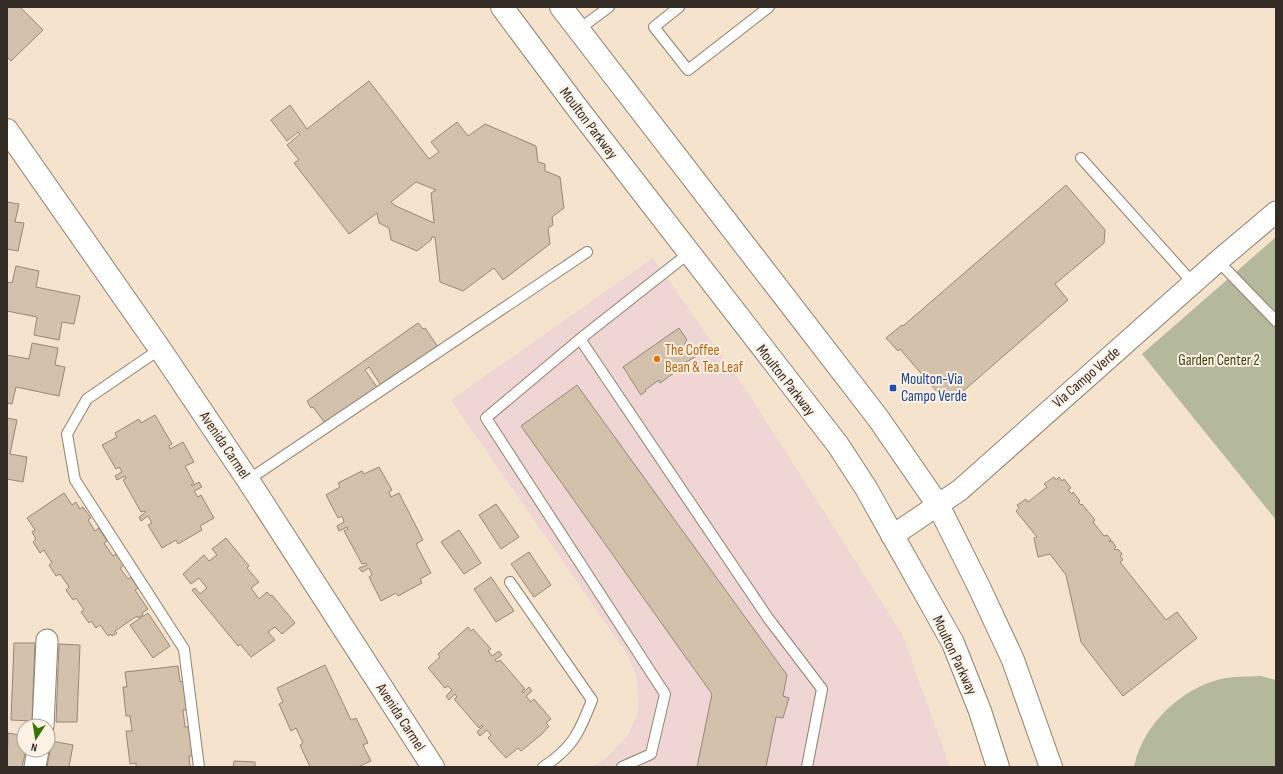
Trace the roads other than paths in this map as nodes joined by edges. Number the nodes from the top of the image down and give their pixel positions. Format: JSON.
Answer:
{"nodes":[{"id":1,"x":502,"y":7,"type":"edge"},
{"id":2,"x":561,"y":7,"type":"edge"},
{"id":3,"x":609,"y":7,"type":"edge"},
{"id":4,"x":679,"y":7,"type":"edge"},
{"id":5,"x":769,"y":7,"type":"edge"},
{"id":6,"x":578,"y":30,"type":"junction"},
{"id":7,"x":7,"y":130,"type":"edge"},
{"id":8,"x":1081,"y":158,"type":"dead end"},
{"id":9,"x":1276,"y":212,"type":"edge"},
{"id":10,"x":587,"y":252,"type":"dead end"},
{"id":11,"x":689,"y":253,"type":"junction"},
{"id":12,"x":1218,"y":261,"type":"junction"},
{"id":13,"x":1193,"y":283,"type":"junction"},
{"id":14,"x":1276,"y":320,"type":"edge"},
{"id":15,"x":580,"y":339,"type":"junction"},
{"id":16,"x":160,"y":349,"type":"junction"},
{"id":17,"x":248,"y":480,"type":"junction"},
{"id":18,"x":938,"y":505,"type":"junction"},
{"id":19,"x":892,"y":536,"type":"junction"},
{"id":20,"x":510,"y":582,"type":"dead end"},
{"id":21,"x":47,"y":640,"type":"dead end"},
{"id":22,"x":43,"y":718,"type":"edge"},
{"id":23,"x":198,"y":767,"type":"edge"},
{"id":24,"x":434,"y":767,"type":"edge"},
{"id":25,"x":543,"y":767,"type":"edge"},
{"id":26,"x":622,"y":767,"type":"edge"},
{"id":27,"x":807,"y":767,"type":"edge"},
{"id":28,"x":998,"y":767,"type":"edge"},
{"id":29,"x":1051,"y":767,"type":"edge"}],
"edges":[{"from":1,"to":11,"type":"main road","name":"Moulton Parkway"},
{"from":2,"to":6,"type":"main road"},
{"from":3,"to":6,"type":"lane"},
{"from":4,"to":5,"type":"lane"},
{"from":6,"to":18,"type":"main road"},
{"from":7,"to":16,"type":"main road","name":"Avenida Carmel"},
{"from":8,"to":13,"type":"lane"},
{"from":9,"to":12,"type":"street","name":"Via Campo Verde"},
{"from":10,"to":17,"type":"lane"},
{"from":11,"to":15,"type":"lane"},
{"from":11,"to":19,"type":"main road","name":"Moulton Parkway"},
{"from":12,"to":13,"type":"street","name":"Via Campo Verde"},
{"from":12,"to":14,"type":"lane"},
{"from":13,"to":18,"type":"street","name":"Via Campo Verde"},
{"from":15,"to":26,"type":"lane"},
{"from":15,"to":27,"type":"lane"},
{"from":16,"to":17,"type":"main road","name":"Avenida Carmel"},
{"from":16,"to":23,"type":"lane"},
{"from":17,"to":24,"type":"main road","name":"Avenida Carmel"},
{"from":18,"to":19,"type":"street","name":"Via Campo Verde"},
{"from":18,"to":29,"type":"main road"},
{"from":19,"to":28,"type":"main road","name":"Moulton Parkway"},
{"from":20,"to":25,"type":"lane"},
{"from":21,"to":22,"type":"street"}]}
